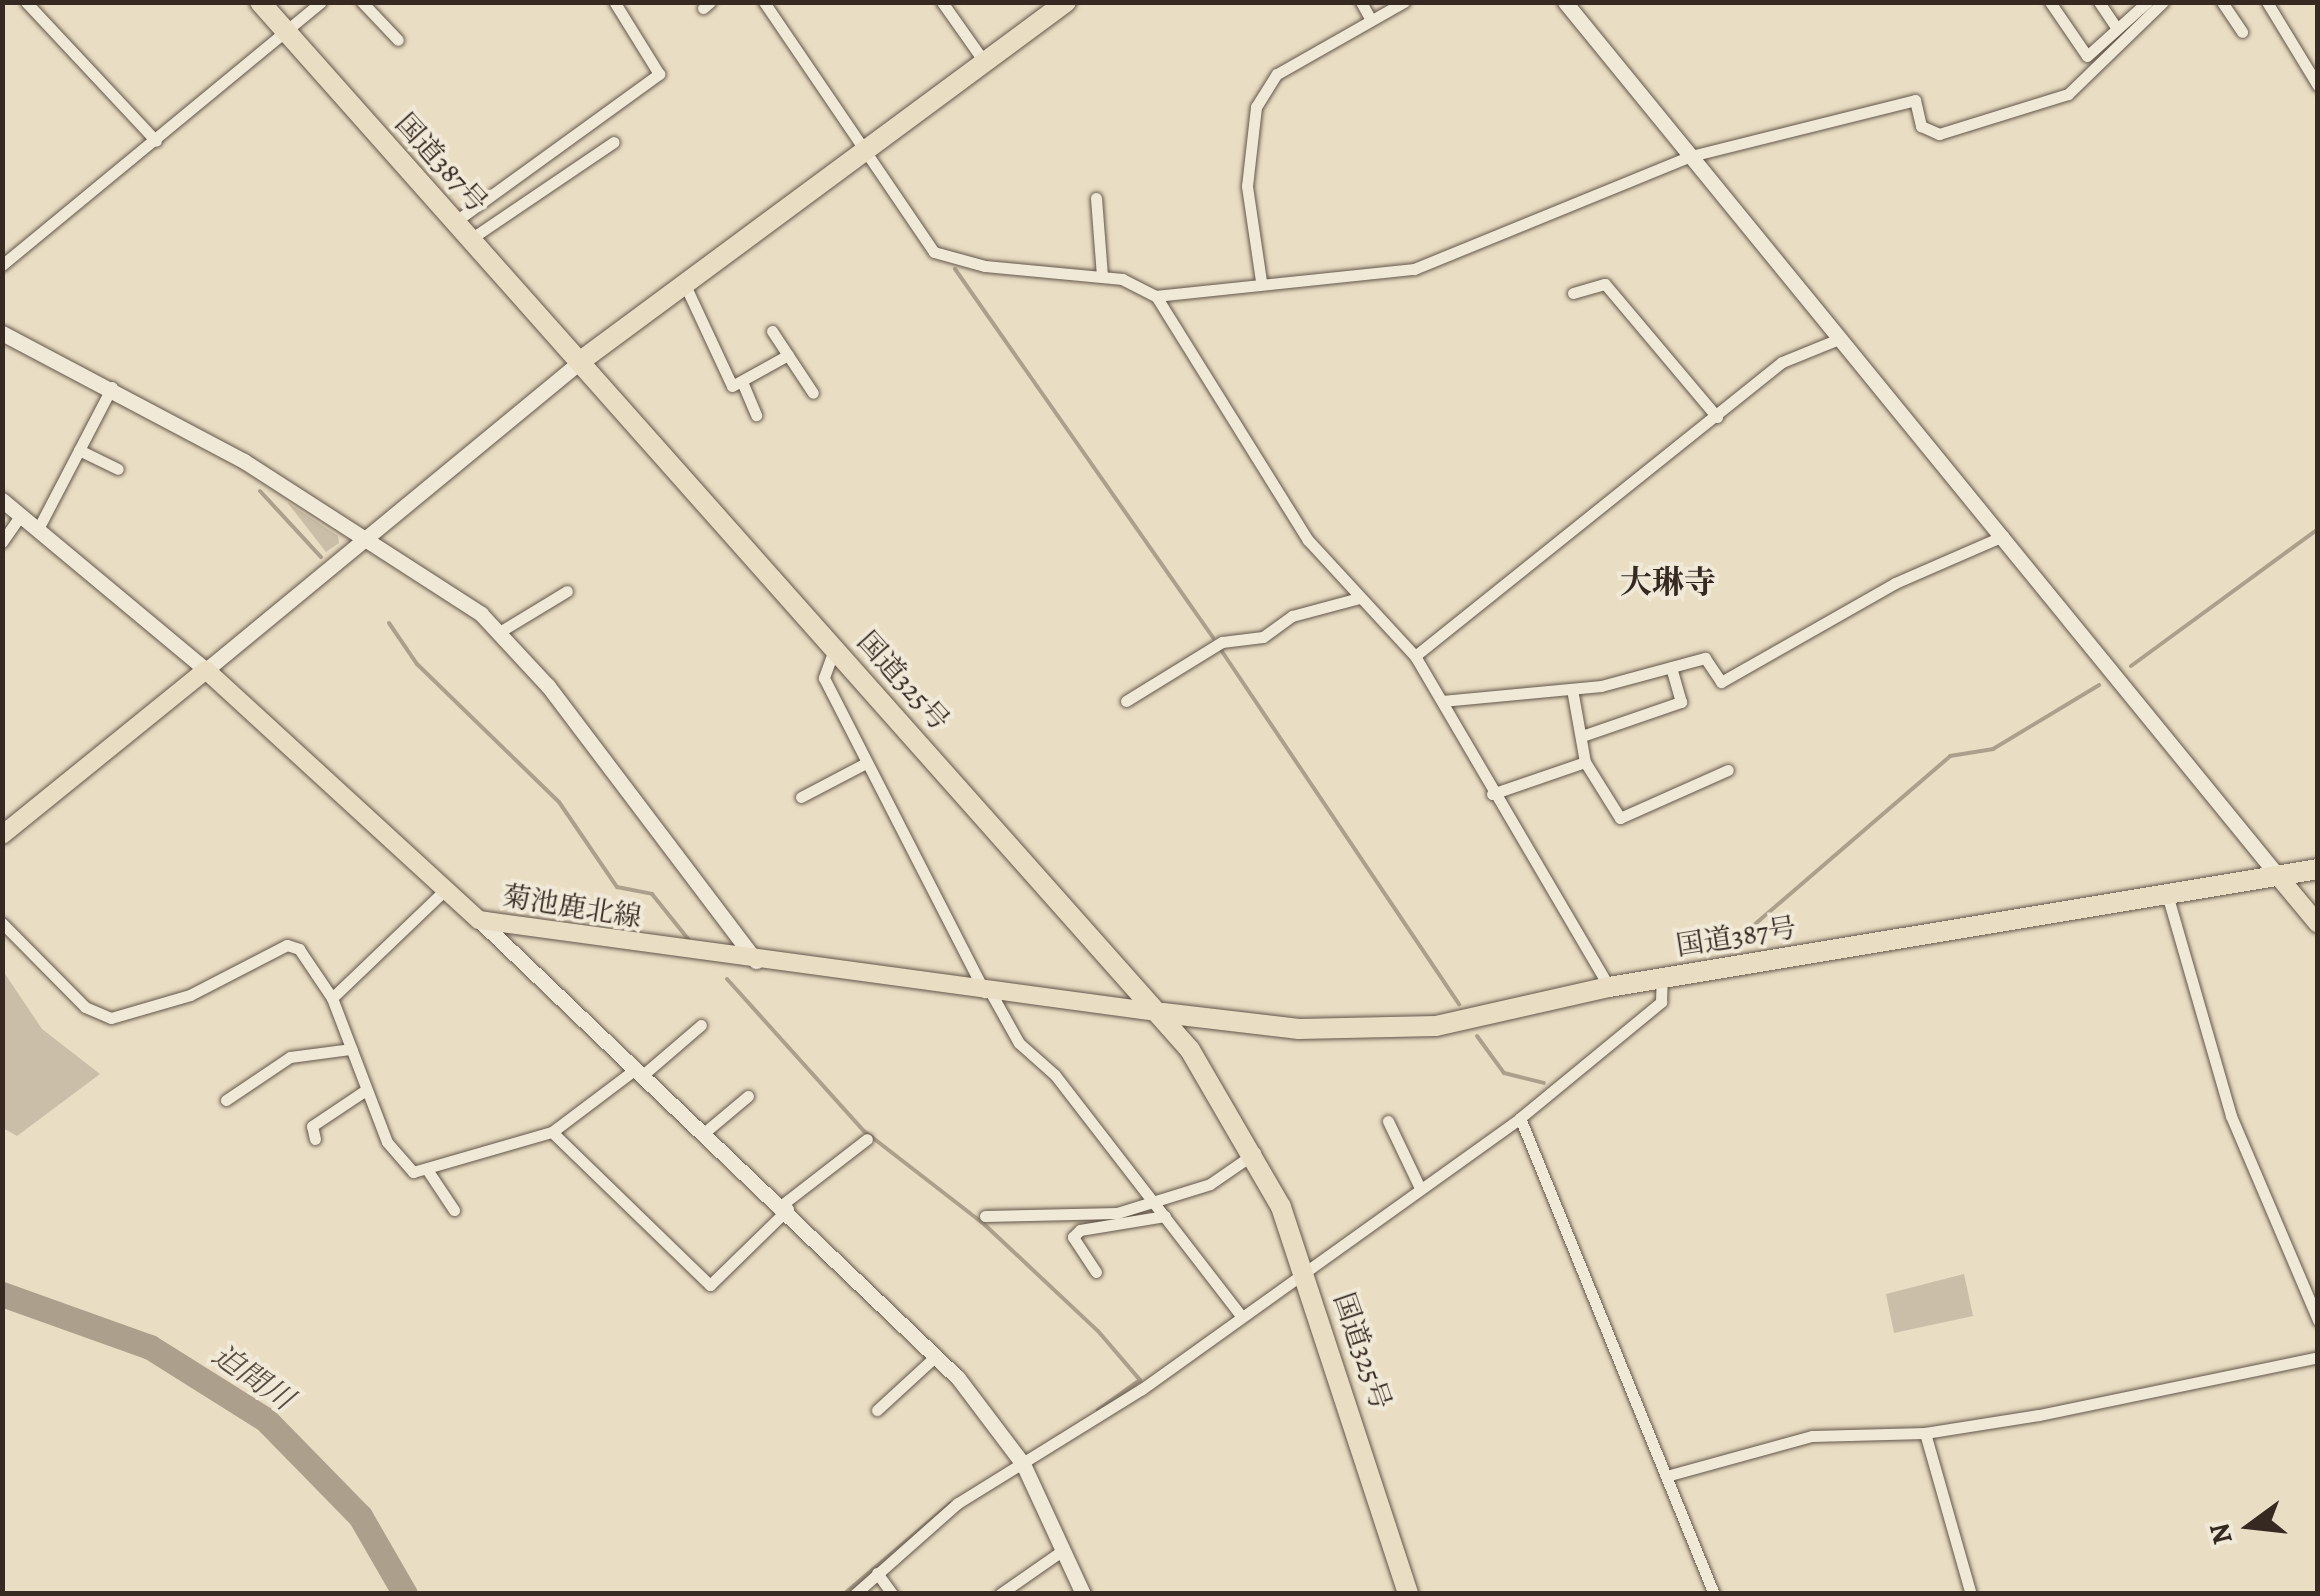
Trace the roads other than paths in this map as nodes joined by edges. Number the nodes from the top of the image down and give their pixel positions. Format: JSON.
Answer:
{"nodes":[{"id":1,"x":26,"y":2,"type":"edge"},
{"id":2,"x":260,"y":2,"type":"edge"},
{"id":3,"x":321,"y":2,"type":"edge"},
{"id":4,"x":362,"y":2,"type":"edge"},
{"id":5,"x":764,"y":2,"type":"edge"},
{"id":6,"x":942,"y":2,"type":"edge"},
{"id":7,"x":1066,"y":2,"type":"edge"},
{"id":8,"x":1361,"y":2,"type":"edge"},
{"id":9,"x":1404,"y":2,"type":"edge"},
{"id":10,"x":1565,"y":2,"type":"edge"},
{"id":11,"x":2050,"y":2,"type":"edge"},
{"id":12,"x":2099,"y":2,"type":"edge"},
{"id":13,"x":2163,"y":2,"type":"edge"},
{"id":14,"x":2266,"y":2,"type":"edge"},
{"id":15,"x":615,"y":3,"type":"edge"},
{"id":16,"x":2142,"y":4,"type":"edge"},
{"id":17,"x":2218,"y":4,"type":"edge"},
{"id":18,"x":1370,"y":18,"type":"junction"},
{"id":19,"x":2117,"y":29,"type":"junction"},
{"id":20,"x":287,"y":32,"type":"junction"},
{"id":21,"x":2242,"y":32,"type":"dead end"},
{"id":22,"x":398,"y":40,"type":"dead end"},
{"id":23,"x":985,"y":63,"type":"junction"},
{"id":24,"x":2318,"y":86,"type":"edge"},
{"id":25,"x":156,"y":141,"type":"junction"},
{"id":26,"x":614,"y":142,"type":"dead end"},
{"id":27,"x":870,"y":148,"type":"junction"},
{"id":28,"x":1691,"y":156,"type":"junction"},
{"id":29,"x":1096,"y":198,"type":"dead end"},
{"id":30,"x":456,"y":221,"type":"junction"},
{"id":31,"x":472,"y":238,"type":"junction"},
{"id":32,"x":2,"y":265,"type":"edge"},
{"id":33,"x":1102,"y":276,"type":"junction"},
{"id":34,"x":1262,"y":281,"type":"junction"},
{"id":35,"x":685,"y":284,"type":"junction"},
{"id":36,"x":1574,"y":293,"type":"dead end"},
{"id":37,"x":1156,"y":296,"type":"junction"},
{"id":38,"x":772,"y":330,"type":"dead end"},
{"id":39,"x":2,"y":333,"type":"edge"},
{"id":40,"x":1841,"y":338,"type":"junction"},
{"id":41,"x":788,"y":355,"type":"junction"},
{"id":42,"x":582,"y":360,"type":"junction"},
{"id":43,"x":742,"y":384,"type":"junction"},
{"id":44,"x":112,"y":386,"type":"junction"},
{"id":45,"x":813,"y":393,"type":"dead end"},
{"id":46,"x":756,"y":414,"type":"dead end"},
{"id":47,"x":1717,"y":417,"type":"junction"},
{"id":48,"x":79,"y":450,"type":"junction"},
{"id":49,"x":118,"y":469,"type":"dead end"},
{"id":50,"x":2,"y":500,"type":"edge"},
{"id":51,"x":21,"y":515,"type":"junction"},
{"id":52,"x":38,"y":530,"type":"junction"},
{"id":53,"x":2002,"y":536,"type":"junction"},
{"id":54,"x":366,"y":538,"type":"junction"},
{"id":55,"x":2,"y":542,"type":"edge"},
{"id":56,"x":567,"y":591,"type":"dead end"},
{"id":57,"x":1359,"y":598,"type":"junction"},
{"id":58,"x":500,"y":630,"type":"junction"},
{"id":59,"x":835,"y":647,"type":"junction"},
{"id":60,"x":1415,"y":656,"type":"junction"},
{"id":61,"x":1671,"y":667,"type":"junction"},
{"id":62,"x":206,"y":670,"type":"junction"},
{"id":63,"x":1572,"y":689,"type":"junction"},
{"id":64,"x":1442,"y":700,"type":"junction"},
{"id":65,"x":1126,"y":701,"type":"dead end"},
{"id":66,"x":1582,"y":736,"type":"junction"},
{"id":67,"x":1585,"y":762,"type":"junction"},
{"id":68,"x":866,"y":763,"type":"junction"},
{"id":69,"x":1728,"y":770,"type":"dead end"},
{"id":70,"x":1492,"y":794,"type":"junction"},
{"id":71,"x":802,"y":797,"type":"dead end"},
{"id":72,"x":2,"y":834,"type":"edge"},
{"id":73,"x":2318,"y":869,"type":"edge"},
{"id":74,"x":2278,"y":876,"type":"junction"},
{"id":75,"x":446,"y":890,"type":"junction"},
{"id":76,"x":2166,"y":894,"type":"junction"},
{"id":77,"x":478,"y":920,"type":"junction"},
{"id":78,"x":2,"y":923,"type":"edge"},
{"id":79,"x":2318,"y":924,"type":"edge"},
{"id":80,"x":756,"y":961,"type":"junction"},
{"id":81,"x":1662,"y":978,"type":"junction"},
{"id":82,"x":1609,"y":987,"type":"junction"},
{"id":83,"x":988,"y":992,"type":"junction"},
{"id":84,"x":332,"y":998,"type":"junction"},
{"id":85,"x":1163,"y":1013,"type":"junction"},
{"id":86,"x":700,"y":1025,"type":"dead end"},
{"id":87,"x":351,"y":1048,"type":"junction"},
{"id":88,"x":641,"y":1071,"type":"junction"},
{"id":89,"x":366,"y":1090,"type":"junction"},
{"id":90,"x":748,"y":1096,"type":"dead end"},
{"id":91,"x":226,"y":1100,"type":"dead end"},
{"id":92,"x":1520,"y":1118,"type":"junction"},
{"id":93,"x":1388,"y":1122,"type":"dead end"},
{"id":94,"x":552,"y":1132,"type":"junction"},
{"id":95,"x":706,"y":1132,"type":"junction"},
{"id":96,"x":315,"y":1139,"type":"dead end"},
{"id":97,"x":866,"y":1139,"type":"dead end"},
{"id":98,"x":1255,"y":1153,"type":"junction"},
{"id":99,"x":428,"y":1171,"type":"junction"},
{"id":100,"x":1420,"y":1188,"type":"junction"},
{"id":101,"x":1155,"y":1203,"type":"junction"},
{"id":102,"x":786,"y":1206,"type":"junction"},
{"id":103,"x":454,"y":1210,"type":"dead end"},
{"id":104,"x":985,"y":1216,"type":"dead end"},
{"id":105,"x":1164,"y":1216,"type":"junction"},
{"id":106,"x":1305,"y":1269,"type":"junction"},
{"id":107,"x":1096,"y":1272,"type":"dead end"},
{"id":108,"x":1240,"y":1316,"type":"junction"},
{"id":109,"x":2318,"y":1320,"type":"edge"},
{"id":110,"x":937,"y":1355,"type":"junction"},
{"id":111,"x":2318,"y":1357,"type":"edge"},
{"id":112,"x":877,"y":1410,"type":"dead end"},
{"id":113,"x":1925,"y":1432,"type":"junction"},
{"id":114,"x":1023,"y":1464,"type":"junction"},
{"id":115,"x":1670,"y":1475,"type":"junction"},
{"id":116,"x":1063,"y":1550,"type":"junction"},
{"id":117,"x":877,"y":1573,"type":"junction"},
{"id":118,"x":854,"y":1594,"type":"edge"},
{"id":119,"x":892,"y":1594,"type":"edge"},
{"id":120,"x":1000,"y":1594,"type":"edge"},
{"id":121,"x":1083,"y":1594,"type":"edge"},
{"id":122,"x":1408,"y":1594,"type":"edge"},
{"id":123,"x":1714,"y":1594,"type":"edge"},
{"id":124,"x":1971,"y":1594,"type":"edge"}],
"edges":[{"from":1,"to":25,"type":"street"},
{"from":2,"to":20,"type":"highway","name":"国道387号"},
{"from":3,"to":20,"type":"street"},
{"from":4,"to":22,"type":"street"},
{"from":5,"to":27,"type":"street"},
{"from":6,"to":23,"type":"street"},
{"from":7,"to":23,"type":"highway"},
{"from":8,"to":18,"type":"street"},
{"from":9,"to":18,"type":"street"},
{"from":10,"to":28,"type":"street"},
{"from":11,"to":19,"type":"street"},
{"from":12,"to":19,"type":"street"},
{"from":13,"to":28,"type":"street"},
{"from":14,"to":24,"type":"street"},
{"from":15,"to":30,"type":"street"},
{"from":16,"to":19,"type":"street"},
{"from":17,"to":21,"type":"street"},
{"from":18,"to":34,"type":"street"},
{"from":20,"to":25,"type":"street"},
{"from":20,"to":30,"type":"highway","name":"国道387号"},
{"from":23,"to":27,"type":"highway"},
{"from":25,"to":32,"type":"street"},
{"from":26,"to":31,"type":"street"},
{"from":27,"to":33,"type":"street"},
{"from":27,"to":35,"type":"highway"},
{"from":28,"to":34,"type":"street"},
{"from":28,"to":40,"type":"street"},
{"from":29,"to":33,"type":"street"},
{"from":30,"to":31,"type":"highway","name":"国道387号"},
{"from":31,"to":42,"type":"highway","name":"国道387号"},
{"from":33,"to":37,"type":"street"},
{"from":34,"to":37,"type":"street"},
{"from":35,"to":42,"type":"highway"},
{"from":35,"to":43,"type":"street"},
{"from":36,"to":47,"type":"street"},
{"from":37,"to":57,"type":"street"},
{"from":38,"to":41,"type":"street"},
{"from":39,"to":44,"type":"street"},
{"from":40,"to":47,"type":"street"},
{"from":40,"to":53,"type":"street"},
{"from":41,"to":43,"type":"street"},
{"from":41,"to":45,"type":"street"},
{"from":42,"to":54,"type":"street"},
{"from":42,"to":59,"type":"highway","name":"国道325号"},
{"from":43,"to":46,"type":"street"},
{"from":44,"to":48,"type":"street"},
{"from":44,"to":54,"type":"street"},
{"from":47,"to":60,"type":"street"},
{"from":48,"to":49,"type":"street"},
{"from":48,"to":52,"type":"street"},
{"from":50,"to":51,"type":"street"},
{"from":51,"to":52,"type":"street"},
{"from":51,"to":55,"type":"street"},
{"from":52,"to":62,"type":"street"},
{"from":53,"to":61,"type":"street"},
{"from":53,"to":74,"type":"street"},
{"from":54,"to":58,"type":"street"},
{"from":54,"to":62,"type":"street"},
{"from":56,"to":58,"type":"street"},
{"from":57,"to":60,"type":"street"},
{"from":57,"to":65,"type":"street"},
{"from":58,"to":80,"type":"street"},
{"from":59,"to":68,"type":"street"},
{"from":59,"to":85,"type":"highway","name":"国道325号"},
{"from":60,"to":64,"type":"street"},
{"from":61,"to":63,"type":"street"},
{"from":61,"to":66,"type":"street"},
{"from":62,"to":72,"type":"main road"},
{"from":62,"to":75,"type":"main road","name":"菊池鹿北線"},
{"from":63,"to":64,"type":"street"},
{"from":63,"to":66,"type":"street"},
{"from":64,"to":70,"type":"street"},
{"from":66,"to":67,"type":"street"},
{"from":67,"to":69,"type":"street"},
{"from":67,"to":70,"type":"street"},
{"from":68,"to":71,"type":"street"},
{"from":68,"to":83,"type":"street"},
{"from":70,"to":82,"type":"street"},
{"from":73,"to":74,"type":"highway","name":"国道387号"},
{"from":74,"to":76,"type":"highway","name":"国道387号"},
{"from":74,"to":79,"type":"main road"},
{"from":75,"to":77,"type":"main road","name":"菊池鹿北線"},
{"from":75,"to":84,"type":"street"},
{"from":76,"to":81,"type":"highway","name":"国道387号"},
{"from":76,"to":109,"type":"street"},
{"from":77,"to":80,"type":"main road","name":"菊池鹿北線"},
{"from":77,"to":88,"type":"street"},
{"from":78,"to":84,"type":"street"},
{"from":80,"to":83,"type":"main road","name":"菊池鹿北線"},
{"from":81,"to":82,"type":"highway","name":"国道387号"},
{"from":81,"to":92,"type":"street"},
{"from":82,"to":85,"type":"highway","name":"国道387号"},
{"from":83,"to":85,"type":"main road","name":"菊池鹿北線"},
{"from":83,"to":101,"type":"street"},
{"from":84,"to":87,"type":"street"},
{"from":85,"to":98,"type":"highway","name":"国道325号"},
{"from":86,"to":88,"type":"street"},
{"from":87,"to":89,"type":"street"},
{"from":87,"to":91,"type":"street"},
{"from":88,"to":94,"type":"street"},
{"from":88,"to":95,"type":"street"},
{"from":89,"to":96,"type":"street"},
{"from":89,"to":99,"type":"street"},
{"from":90,"to":95,"type":"street"},
{"from":92,"to":100,"type":"street"},
{"from":92,"to":115,"type":"street"},
{"from":93,"to":100,"type":"street"},
{"from":94,"to":99,"type":"street"},
{"from":94,"to":102,"type":"street"},
{"from":95,"to":102,"type":"street"},
{"from":97,"to":102,"type":"street"},
{"from":98,"to":101,"type":"street"},
{"from":98,"to":106,"type":"highway","name":"国道325号"},
{"from":99,"to":103,"type":"street"},
{"from":100,"to":106,"type":"street"},
{"from":101,"to":104,"type":"street"},
{"from":101,"to":105,"type":"street"},
{"from":102,"to":110,"type":"street"},
{"from":105,"to":107,"type":"street"},
{"from":105,"to":108,"type":"street"},
{"from":106,"to":108,"type":"street"},
{"from":106,"to":122,"type":"highway","name":"国道325号"},
{"from":108,"to":114,"type":"street"},
{"from":110,"to":112,"type":"street"},
{"from":110,"to":114,"type":"street"},
{"from":111,"to":113,"type":"street"},
{"from":113,"to":115,"type":"street"},
{"from":113,"to":124,"type":"street"},
{"from":114,"to":116,"type":"street"},
{"from":114,"to":117,"type":"street"},
{"from":115,"to":123,"type":"street"},
{"from":116,"to":120,"type":"street"},
{"from":116,"to":121,"type":"street"},
{"from":117,"to":118,"type":"street"},
{"from":117,"to":119,"type":"street"}]}
